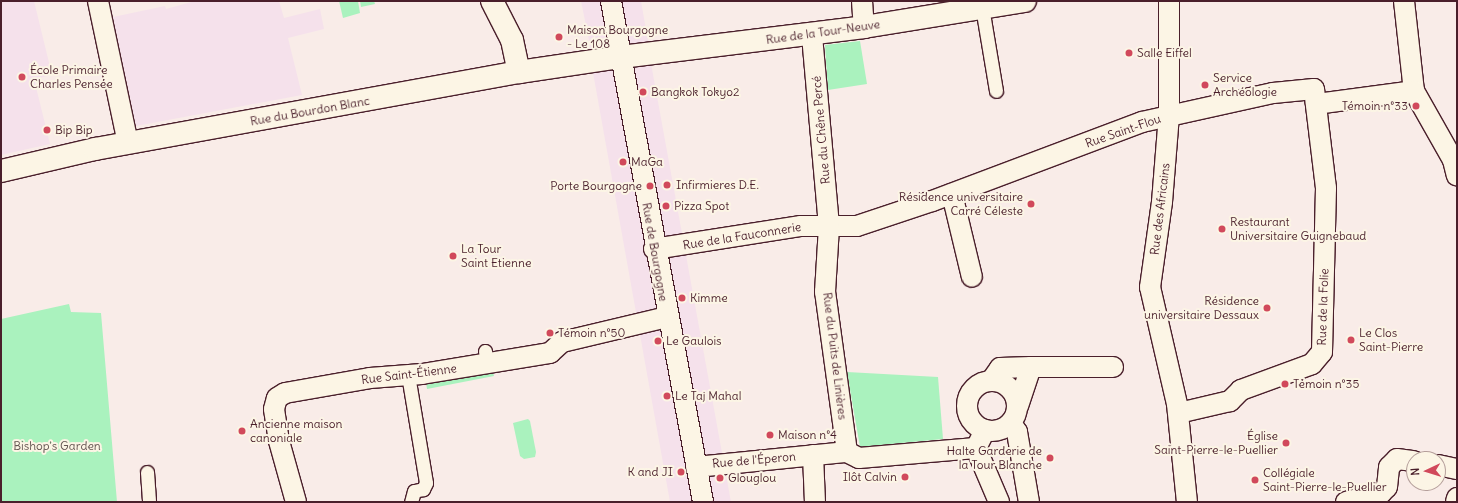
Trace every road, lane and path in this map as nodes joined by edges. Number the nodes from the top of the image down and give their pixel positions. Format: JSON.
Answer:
{"nodes":[{"id":1,"x":98,"y":1,"type":"edge"},
{"id":2,"x":492,"y":1,"type":"edge"},
{"id":3,"x":611,"y":1,"type":"edge"},
{"id":4,"x":862,"y":1,"type":"edge"},
{"id":5,"x":1025,"y":1,"type":"edge"},
{"id":6,"x":1169,"y":1,"type":"edge"},
{"id":7,"x":1404,"y":1,"type":"edge"},
{"id":8,"x":982,"y":7,"type":"junction"},
{"id":9,"x":864,"y":27,"type":"junction"},
{"id":10,"x":812,"y":34,"type":"junction"},
{"id":11,"x":621,"y":57,"type":"junction"},
{"id":12,"x":519,"y":72,"type":"junction"},
{"id":13,"x":996,"y":91,"type":"dead end"},
{"id":14,"x":1414,"y":91,"type":"junction"},
{"id":15,"x":1316,"y":104,"type":"junction"},
{"id":16,"x":1169,"y":115,"type":"junction"},
{"id":17,"x":128,"y":143,"type":"junction"},
{"id":18,"x":1,"y":171,"type":"edge"},
{"id":19,"x":1457,"y":176,"type":"edge"},
{"id":20,"x":952,"y":194,"type":"junction"},
{"id":21,"x":830,"y":226,"type":"junction"},
{"id":22,"x":654,"y":249,"type":"junction"},
{"id":23,"x":972,"y":277,"type":"dead end"},
{"id":24,"x":668,"y":317,"type":"junction"},
{"id":25,"x":1031,"y":367,"type":"junction"},
{"id":26,"x":1112,"y":367,"type":"dead end"},
{"id":27,"x":408,"y":375,"type":"junction"},
{"id":28,"x":991,"y":380,"type":"junction"},
{"id":29,"x":1178,"y":413,"type":"junction"},
{"id":30,"x":1014,"y":415,"type":"junction"},
{"id":31,"x":985,"y":430,"type":"junction"},
{"id":32,"x":976,"y":448,"type":"junction"},
{"id":33,"x":847,"y":452,"type":"junction"},
{"id":34,"x":813,"y":455,"type":"junction"},
{"id":35,"x":1406,"y":460,"type":"edge"},
{"id":36,"x":696,"y":467,"type":"junction"},
{"id":37,"x":1446,"y":467,"type":"edge"},
{"id":38,"x":1457,"y":469,"type":"edge"},
{"id":39,"x":147,"y":472,"type":"dead end"},
{"id":40,"x":1457,"y":498,"type":"edge"},
{"id":41,"x":1352,"y":501,"type":"edge"},
{"id":42,"x":149,"y":502,"type":"edge"},
{"id":43,"x":296,"y":502,"type":"edge"},
{"id":44,"x":410,"y":502,"type":"edge"},
{"id":45,"x":703,"y":502,"type":"edge"},
{"id":46,"x":815,"y":502,"type":"edge"},
{"id":47,"x":999,"y":502,"type":"edge"},
{"id":48,"x":1030,"y":502,"type":"edge"},
{"id":49,"x":1187,"y":502,"type":"edge"},
{"id":50,"x":1456,"y":502,"type":"edge"}],
"edges":[{"from":1,"to":17,"type":"street"},
{"from":2,"to":12,"type":"street"},
{"from":3,"to":11,"type":"street","name":"Rue de Bourgogne"},
{"from":4,"to":9,"type":"street"},
{"from":5,"to":8,"type":"street","name":"Rue de la Tour-Neuve"},
{"from":6,"to":16,"type":"street","name":"Rue des Africains"},
{"from":7,"to":14,"type":"street"},
{"from":8,"to":9,"type":"street","name":"Rue de la Tour-Neuve"},
{"from":8,"to":13,"type":"lane"},
{"from":9,"to":10,"type":"street","name":"Rue de la Tour-Neuve"},
{"from":10,"to":11,"type":"street","name":"Rue de la Tour-Neuve"},
{"from":10,"to":21,"type":"street","name":"Rue du Chêne Percé"},
{"from":11,"to":12,"type":"street","name":"Rue du Bourdon Blanc"},
{"from":11,"to":22,"type":"street","name":"Rue de Bourgogne"},
{"from":12,"to":17,"type":"street","name":"Rue du Bourdon Blanc"},
{"from":14,"to":15,"type":"street"},
{"from":14,"to":19,"type":"street"},
{"from":15,"to":16,"type":"street","name":"Rue Saint-Flou"},
{"from":15,"to":29,"type":"street","name":"Rue de la Folie"},
{"from":16,"to":20,"type":"street","name":"Rue Saint-Flou"},
{"from":16,"to":29,"type":"street","name":"Rue des Africains"},
{"from":17,"to":18,"type":"street","name":"Rue du Bourdon Blanc"},
{"from":20,"to":21,"type":"street","name":"Rue Saint-Flou"},
{"from":20,"to":23,"type":"street"},
{"from":21,"to":22,"type":"street","name":"Rue de la Fauconnerie"},
{"from":21,"to":33,"type":"street","name":"Rue du Puits de Linières"},
{"from":22,"to":24,"type":"street","name":"Rue de Bourgogne"},
{"from":24,"to":27,"type":"street","name":"Rue Saint-Étienne"},
{"from":24,"to":36,"type":"street","name":"Rue de Bourgogne"},
{"from":25,"to":26,"type":"street"},
{"from":25,"to":28,"type":"street"},
{"from":25,"to":30,"type":"street"},
{"from":27,"to":43,"type":"street","name":"Rue Saint-Étienne"},
{"from":27,"to":44,"type":"lane"},
{"from":28,"to":30,"type":"street"},
{"from":28,"to":31,"type":"street"},
{"from":29,"to":49,"type":"street","name":"Rue des Africains"},
{"from":30,"to":31,"type":"street"},
{"from":30,"to":48,"type":"street"},
{"from":31,"to":32,"type":"street"},
{"from":32,"to":33,"type":"street"},
{"from":32,"to":47,"type":"street"},
{"from":33,"to":34,"type":"street"},
{"from":34,"to":36,"type":"street","name":"Rue de l'Éperon"},
{"from":34,"to":46,"type":"street"},
{"from":35,"to":41,"type":"street"},
{"from":36,"to":45,"type":"street","name":"Rue de Bourgogne"},
{"from":37,"to":38,"type":"street"},
{"from":39,"to":42,"type":"lane"},
{"from":40,"to":50,"type":"street"}]}
